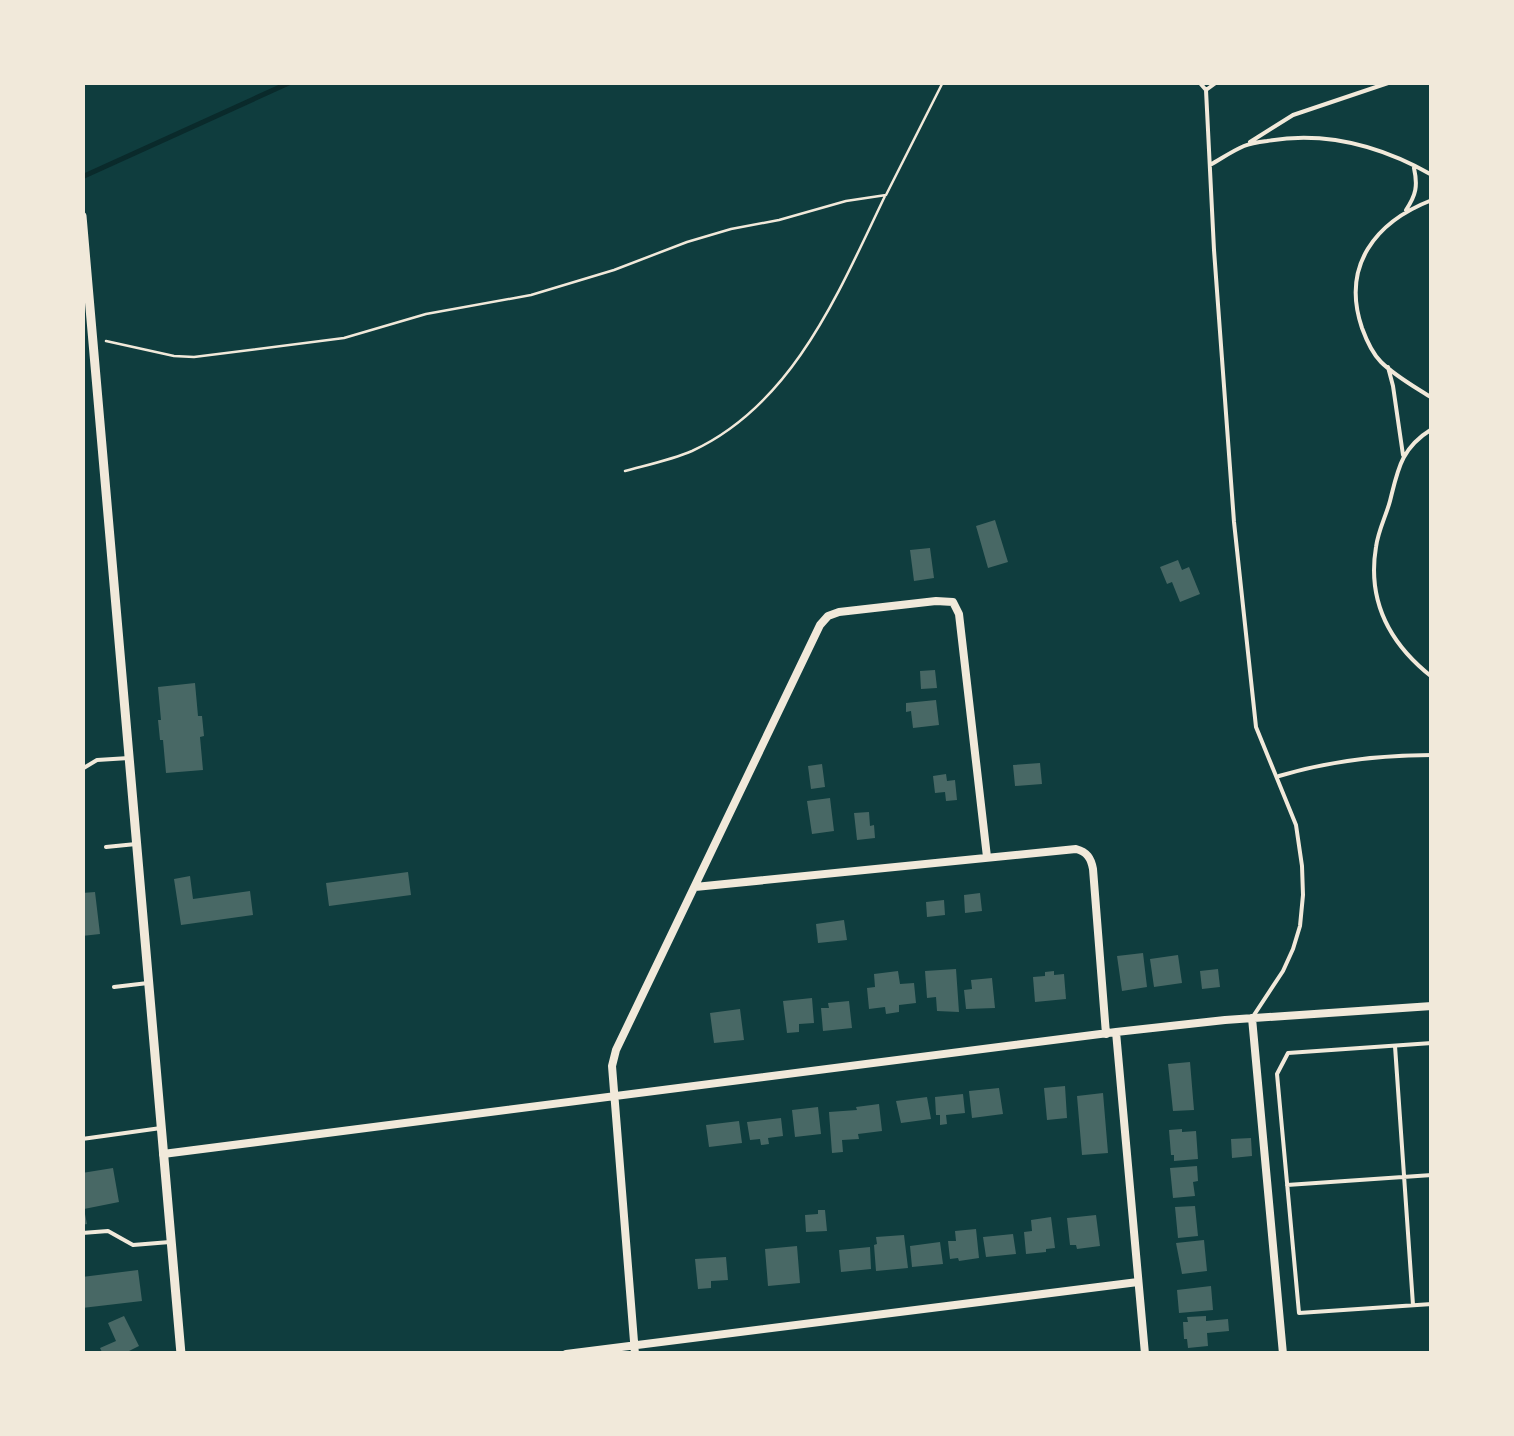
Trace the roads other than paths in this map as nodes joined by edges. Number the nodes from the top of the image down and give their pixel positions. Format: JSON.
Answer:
{"nodes":[{"id":1,"x":1199,"y":82,"type":"edge"},
{"id":2,"x":1217,"y":82,"type":"edge"},
{"id":3,"x":1391,"y":82,"type":"edge"},
{"id":4,"x":1206,"y":90,"type":"junction"},
{"id":5,"x":1246,"y":144,"type":"junction"},
{"id":6,"x":1414,"y":165,"type":"junction"},
{"id":7,"x":1209,"y":166,"type":"junction"},
{"id":8,"x":1432,"y":176,"type":"edge"},
{"id":9,"x":1432,"y":200,"type":"edge"},
{"id":10,"x":1406,"y":210,"type":"junction"},
{"id":11,"x":82,"y":216,"type":"edge"},
{"id":12,"x":1388,"y":367,"type":"junction"},
{"id":13,"x":1432,"y":398,"type":"edge"},
{"id":14,"x":1432,"y":429,"type":"edge"},
{"id":15,"x":1403,"y":456,"type":"junction"},
{"id":16,"x":1432,"y":677,"type":"edge"},
{"id":17,"x":1432,"y":755,"type":"edge"},
{"id":18,"x":129,"y":758,"type":"junction"},
{"id":19,"x":82,"y":769,"type":"edge"},
{"id":20,"x":1278,"y":777,"type":"junction"},
{"id":21,"x":1432,"y":803,"type":"edge"},
{"id":22,"x":1432,"y":810,"type":"edge"},
{"id":23,"x":136,"y":844,"type":"junction"},
{"id":24,"x":106,"y":847,"type":"dead end"},
{"id":25,"x":987,"y":857,"type":"junction"},
{"id":26,"x":694,"y":887,"type":"junction"},
{"id":27,"x":148,"y":983,"type":"junction"},
{"id":28,"x":114,"y":987,"type":"dead end"},
{"id":29,"x":1432,"y":1006,"type":"edge"},
{"id":30,"x":1252,"y":1018,"type":"junction"},
{"id":31,"x":1111,"y":1033,"type":"junction"},
{"id":32,"x":1432,"y":1043,"type":"edge"},
{"id":33,"x":1395,"y":1046,"type":"junction"},
{"id":34,"x":615,"y":1098,"type":"junction"},
{"id":35,"x":160,"y":1128,"type":"junction"},
{"id":36,"x":82,"y":1139,"type":"edge"},
{"id":37,"x":163,"y":1154,"type":"junction"},
{"id":38,"x":1432,"y":1174,"type":"edge"},
{"id":39,"x":1404,"y":1176,"type":"junction"},
{"id":40,"x":1287,"y":1185,"type":"junction"},
{"id":41,"x":82,"y":1232,"type":"edge"},
{"id":42,"x":170,"y":1242,"type":"junction"},
{"id":43,"x":1138,"y":1282,"type":"junction"},
{"id":44,"x":1432,"y":1304,"type":"edge"},
{"id":45,"x":1413,"y":1305,"type":"junction"},
{"id":46,"x":634,"y":1349,"type":"edge"},
{"id":47,"x":180,"y":1354,"type":"edge"},
{"id":48,"x":566,"y":1354,"type":"edge"},
{"id":49,"x":1144,"y":1354,"type":"edge"},
{"id":50,"x":1284,"y":1354,"type":"edge"}],
"edges":[{"from":1,"to":4,"type":"lane"},
{"from":2,"to":4,"type":"lane"},
{"from":3,"to":5,"type":"lane"},
{"from":4,"to":7,"type":"lane"},
{"from":5,"to":6,"type":"lane"},
{"from":5,"to":7,"type":"lane"},
{"from":6,"to":8,"type":"lane"},
{"from":6,"to":10,"type":"lane"},
{"from":7,"to":20,"type":"lane"},
{"from":9,"to":10,"type":"lane"},
{"from":10,"to":12,"type":"lane"},
{"from":11,"to":18,"type":"street"},
{"from":12,"to":13,"type":"lane"},
{"from":12,"to":15,"type":"lane"},
{"from":14,"to":15,"type":"lane"},
{"from":15,"to":16,"type":"lane"},
{"from":17,"to":20,"type":"lane"},
{"from":18,"to":19,"type":"lane"},
{"from":18,"to":23,"type":"street"},
{"from":20,"to":30,"type":"lane"},
{"from":21,"to":22,"type":"lane"},
{"from":23,"to":24,"type":"lane"},
{"from":23,"to":27,"type":"street"},
{"from":25,"to":26,"type":"street"},
{"from":25,"to":26,"type":"street"},
{"from":25,"to":31,"type":"street"},
{"from":26,"to":34,"type":"street"},
{"from":27,"to":28,"type":"lane"},
{"from":27,"to":35,"type":"street"},
{"from":29,"to":30,"type":"street"},
{"from":30,"to":31,"type":"street"},
{"from":30,"to":50,"type":"street"},
{"from":31,"to":34,"type":"street"},
{"from":31,"to":43,"type":"street"},
{"from":32,"to":33,"type":"lane"},
{"from":33,"to":39,"type":"lane"},
{"from":33,"to":40,"type":"lane"},
{"from":34,"to":37,"type":"street"},
{"from":34,"to":46,"type":"street"},
{"from":35,"to":36,"type":"lane"},
{"from":35,"to":37,"type":"street"},
{"from":37,"to":42,"type":"street"},
{"from":38,"to":39,"type":"lane"},
{"from":39,"to":40,"type":"lane"},
{"from":39,"to":45,"type":"lane"},
{"from":40,"to":45,"type":"lane"},
{"from":41,"to":42,"type":"lane"},
{"from":42,"to":47,"type":"street"},
{"from":43,"to":46,"type":"street"},
{"from":43,"to":49,"type":"street"},
{"from":44,"to":45,"type":"lane"},
{"from":46,"to":48,"type":"street"}]}
